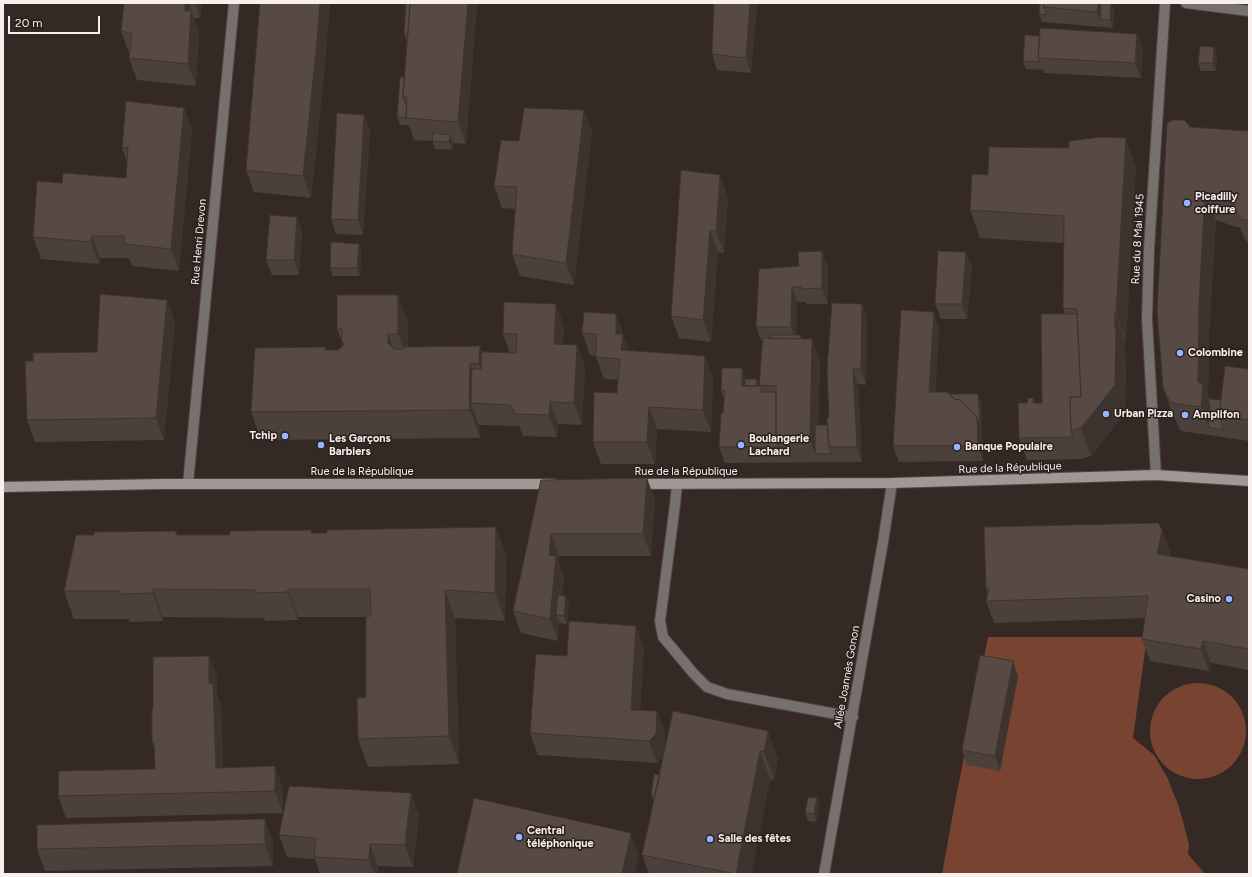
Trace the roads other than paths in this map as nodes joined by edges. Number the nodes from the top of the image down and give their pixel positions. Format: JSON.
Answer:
{"nodes":[{"id":1,"x":234,"y":3,"type":"edge"},
{"id":2,"x":1165,"y":3,"type":"edge"},
{"id":3,"x":1186,"y":3,"type":"edge"},
{"id":4,"x":1249,"y":11,"type":"edge"},
{"id":5,"x":1156,"y":475,"type":"junction"},
{"id":6,"x":1249,"y":481,"type":"edge"},
{"id":7,"x":892,"y":483,"type":"junction"},
{"id":8,"x":188,"y":484,"type":"junction"},
{"id":9,"x":562,"y":484,"type":"edge"},
{"id":10,"x":625,"y":484,"type":"edge"},
{"id":11,"x":677,"y":484,"type":"junction"},
{"id":12,"x":3,"y":487,"type":"edge"},
{"id":13,"x":852,"y":718,"type":"junction"},
{"id":14,"x":824,"y":874,"type":"edge"}],
"edges":[{"from":1,"to":8,"type":"street","name":"Rue Henri Drevon"},
{"from":2,"to":5,"type":"street","name":"Rue du 8 Mai 1945"},
{"from":3,"to":4,"type":"street"},
{"from":5,"to":6,"type":"main road","name":"Rue de la République"},
{"from":5,"to":7,"type":"main road","name":"Rue de la République"},
{"from":7,"to":11,"type":"main road","name":"Rue de la République"},
{"from":7,"to":13,"type":"street","name":"Allée Joannès Gonon"},
{"from":8,"to":9,"type":"main road","name":"Rue de la République"},
{"from":8,"to":12,"type":"main road","name":"Rue de la République"},
{"from":10,"to":11,"type":"main road","name":"Rue de la République"},
{"from":11,"to":13,"type":"street"},
{"from":13,"to":14,"type":"street","name":"Allée Joannès Gonon"}]}
